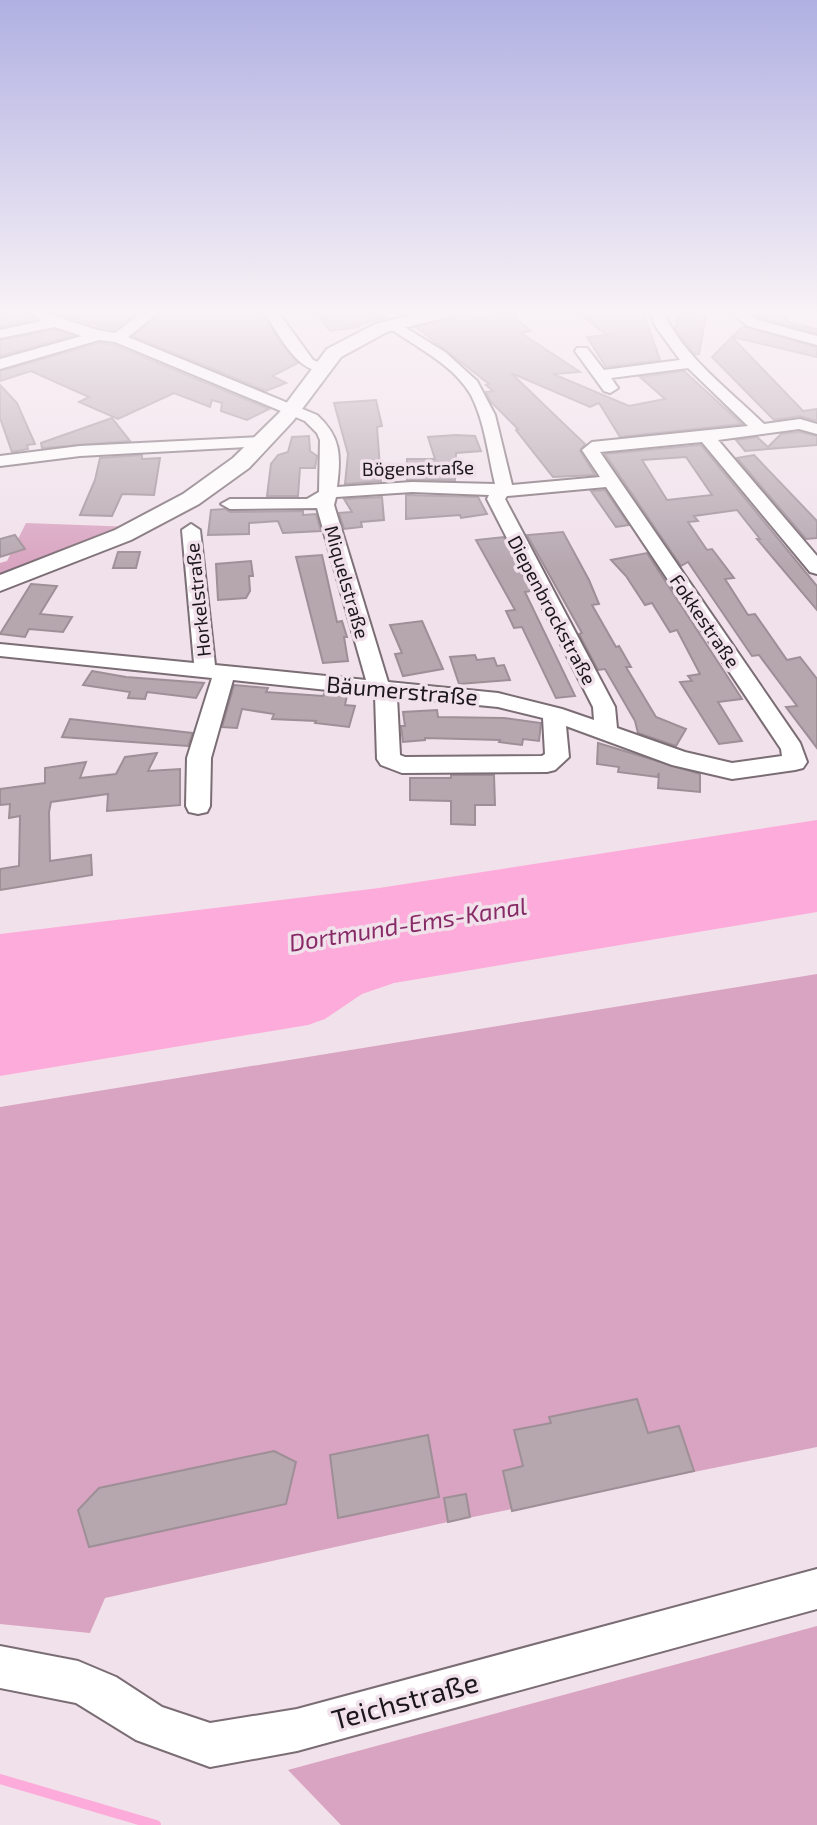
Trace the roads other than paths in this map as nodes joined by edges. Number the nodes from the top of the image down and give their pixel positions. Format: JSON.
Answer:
{"nodes":[{"id":1,"x":269,"y":397,"type":"edge"},
{"id":2,"x":301,"y":397,"type":"edge"},
{"id":3,"x":479,"y":397,"type":"edge"},
{"id":4,"x":728,"y":397,"type":"edge"},
{"id":5,"x":293,"y":409,"type":"junction"},
{"id":6,"x":814,"y":427,"type":"edge"},
{"id":7,"x":759,"y":428,"type":"junction"},
{"id":8,"x":706,"y":437,"type":"junction"},
{"id":9,"x":261,"y":442,"type":"junction"},
{"id":10,"x":0,"y":461,"type":"edge"},
{"id":11,"x":610,"y":481,"type":"junction"},
{"id":12,"x":501,"y":489,"type":"junction"},
{"id":13,"x":330,"y":493,"type":"junction"},
{"id":14,"x":230,"y":504,"type":"dead end"},
{"id":15,"x":191,"y":530,"type":"dead end"},
{"id":16,"x":817,"y":568,"type":"edge"},
{"id":17,"x":0,"y":584,"type":"edge"},
{"id":18,"x":0,"y":649,"type":"edge"},
{"id":19,"x":215,"y":671,"type":"junction"},
{"id":20,"x":383,"y":690,"type":"junction"},
{"id":21,"x":554,"y":714,"type":"junction"},
{"id":22,"x":606,"y":733,"type":"junction"},
{"id":23,"x":795,"y":762,"type":"joint"},
{"id":24,"x":198,"y":806,"type":"dead end"},
{"id":25,"x":817,"y":1589,"type":"edge"},
{"id":26,"x":0,"y":1667,"type":"edge"}],
"edges":[{"from":1,"to":5,"type":"street"},
{"from":2,"to":5,"type":"main road"},
{"from":3,"to":12,"type":"street","name":"Diepenbrockstraße"},
{"from":4,"to":7,"type":"street"},
{"from":5,"to":9,"type":"main road"},
{"from":5,"to":13,"type":"street","name":"Miquelstraße"},
{"from":6,"to":7,"type":"street"},
{"from":7,"to":8,"type":"street"},
{"from":8,"to":11,"type":"street","name":"Fokkestraße"},
{"from":8,"to":16,"type":"street"},
{"from":9,"to":10,"type":"street"},
{"from":9,"to":17,"type":"main road"},
{"from":11,"to":12,"type":"street","name":"Bögenstraße"},
{"from":11,"to":23,"type":"street","name":"Fokkestraße"},
{"from":12,"to":13,"type":"street","name":"Bögenstraße"},
{"from":12,"to":22,"type":"street","name":"Diepenbrockstraße"},
{"from":13,"to":14,"type":"street","name":"Bögenstraße"},
{"from":13,"to":20,"type":"street","name":"Miquelstraße"},
{"from":15,"to":19,"type":"street","name":"Horkelstraße"},
{"from":18,"to":19,"type":"street","name":"Bäumerstraße"},
{"from":19,"to":20,"type":"street","name":"Bäumerstraße"},
{"from":19,"to":24,"type":"street"},
{"from":20,"to":21,"type":"street","name":"Bäumerstraße"},
{"from":20,"to":21,"type":"street","name":"Miquelstraße"},
{"from":21,"to":22,"type":"street","name":"Bäumerstraße"},
{"from":22,"to":23,"type":"street","name":"Bäumerstraße"},
{"from":25,"to":26,"type":"street","name":"Teichstraße"}]}
